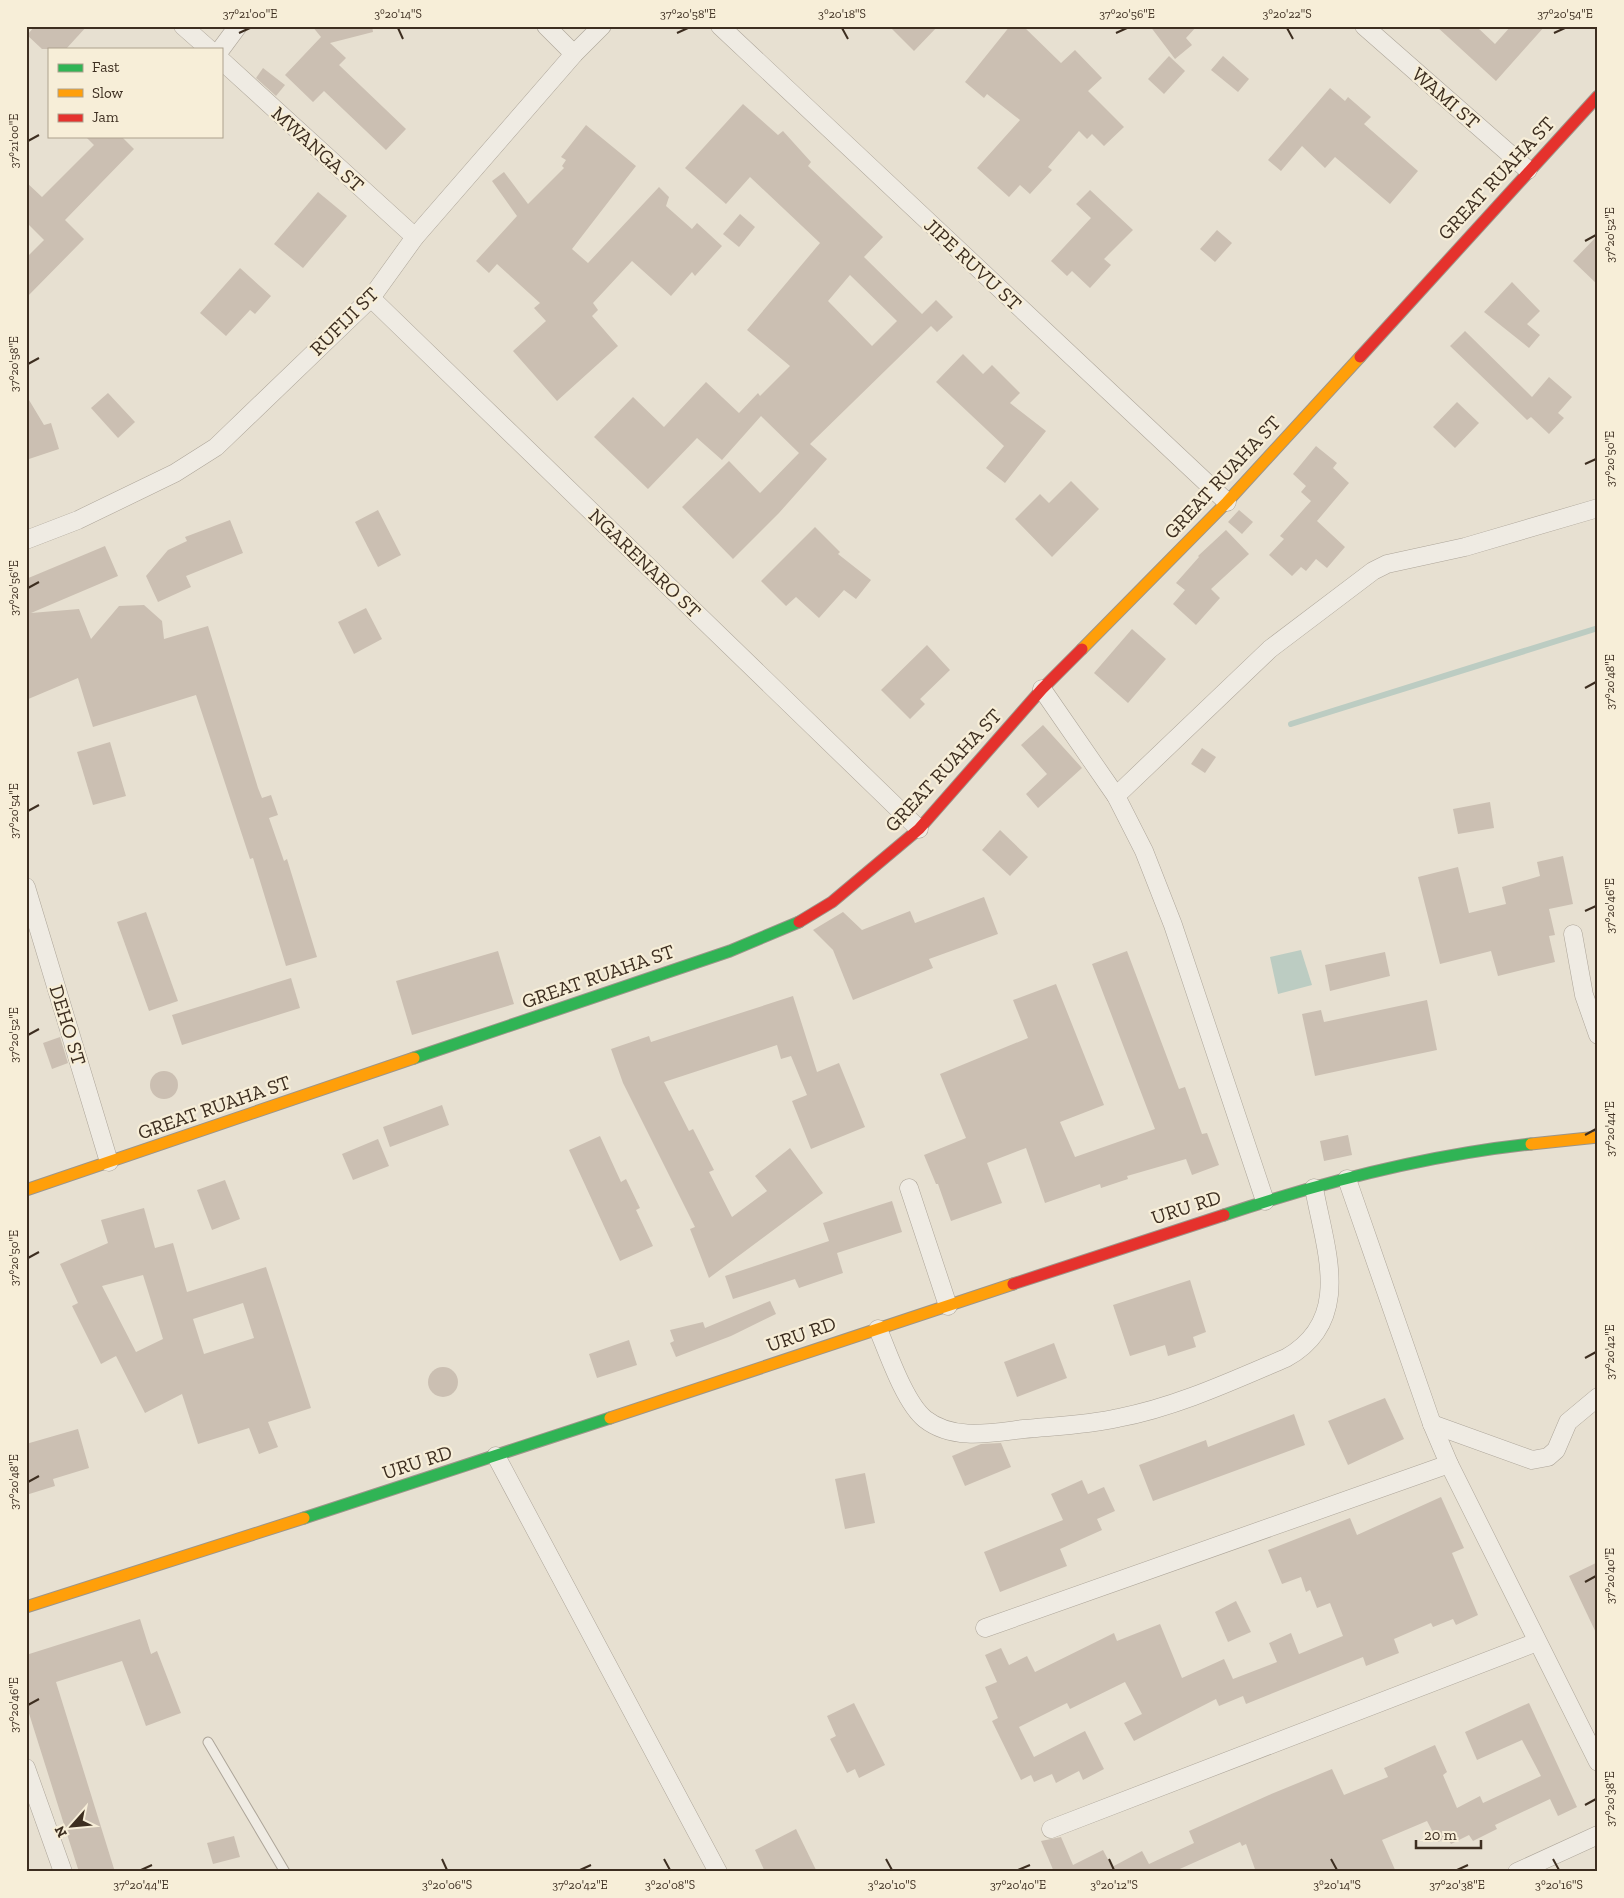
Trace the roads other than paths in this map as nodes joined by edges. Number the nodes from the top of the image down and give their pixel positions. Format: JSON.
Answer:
{"nodes":[{"id":1,"x":183,"y":26,"type":"edge"},
{"id":2,"x":238,"y":26,"type":"edge"},
{"id":3,"x":546,"y":26,"type":"edge"},
{"id":4,"x":602,"y":26,"type":"edge"},
{"id":5,"x":720,"y":26,"type":"edge"},
{"id":6,"x":1364,"y":26,"type":"edge"},
{"id":7,"x":208,"y":48,"type":"edge"},
{"id":8,"x":222,"y":48,"type":"edge"},
{"id":9,"x":574,"y":54,"type":"junction"},
{"id":10,"x":222,"y":61,"type":"edge"},
{"id":11,"x":1598,"y":96,"type":"edge"},
{"id":12,"x":1528,"y":170,"type":"junction"},
{"id":13,"x":415,"y":237,"type":"junction"},
{"id":14,"x":371,"y":298,"type":"junction"},
{"id":15,"x":1227,"y":502,"type":"junction"},
{"id":16,"x":1598,"y":508,"type":"edge"},
{"id":17,"x":26,"y":540,"type":"edge"},
{"id":18,"x":1042,"y":689,"type":"junction"},
{"id":19,"x":1116,"y":796,"type":"junction"},
{"id":20,"x":919,"y":829,"type":"junction"},
{"id":21,"x":26,"y":887,"type":"edge"},
{"id":22,"x":1573,"y":934,"type":"dead end"},
{"id":23,"x":1598,"y":1035,"type":"edge"},
{"id":24,"x":1598,"y":1137,"type":"edge"},
{"id":25,"x":109,"y":1162,"type":"junction"},
{"id":26,"x":1347,"y":1178,"type":"junction"},
{"id":27,"x":909,"y":1188,"type":"dead end"},
{"id":28,"x":1314,"y":1188,"type":"junction"},
{"id":29,"x":26,"y":1190,"type":"edge"},
{"id":30,"x":1265,"y":1201,"type":"junction"},
{"id":31,"x":948,"y":1306,"type":"junction"},
{"id":32,"x":878,"y":1329,"type":"junction"},
{"id":33,"x":1598,"y":1397,"type":"edge"},
{"id":34,"x":1432,"y":1424,"type":"junction"},
{"id":35,"x":496,"y":1456,"type":"junction"},
{"id":36,"x":1450,"y":1464,"type":"junction"},
{"id":37,"x":26,"y":1607,"type":"edge"},
{"id":38,"x":985,"y":1628,"type":"dead end"},
{"id":39,"x":1537,"y":1642,"type":"junction"},
{"id":40,"x":208,"y":1742,"type":"dead end"},
{"id":41,"x":1598,"y":1762,"type":"edge"},
{"id":42,"x":26,"y":1768,"type":"edge"},
{"id":43,"x":1051,"y":1830,"type":"dead end"},
{"id":44,"x":1598,"y":1835,"type":"edge"},
{"id":45,"x":63,"y":1872,"type":"edge"},
{"id":46,"x":285,"y":1872,"type":"edge"},
{"id":47,"x":718,"y":1872,"type":"edge"},
{"id":48,"x":1517,"y":1872,"type":"edge"}],
"edges":[{"from":1,"to":7,"type":"street"},
{"from":2,"to":8,"type":"street"},
{"from":3,"to":9,"type":"street"},
{"from":4,"to":9,"type":"street","name":"RUFIJI ST"},
{"from":5,"to":15,"type":"street","name":"JIPE RUVU ST"},
{"from":6,"to":12,"type":"street","name":"WAMI ST"},
{"from":9,"to":13,"type":"street","name":"RUFIJI ST"},
{"from":10,"to":13,"type":"street","name":"MWANGA ST"},
{"from":11,"to":12,"type":"street","name":"GREAT RUAHA ST"},
{"from":12,"to":15,"type":"street","name":"GREAT RUAHA ST"},
{"from":13,"to":14,"type":"street","name":"RUFIJI ST"},
{"from":14,"to":17,"type":"street","name":"RUFIJI ST"},
{"from":14,"to":20,"type":"street","name":"NGARENARO ST"},
{"from":15,"to":18,"type":"street","name":"GREAT RUAHA ST"},
{"from":16,"to":19,"type":"street"},
{"from":18,"to":19,"type":"street"},
{"from":18,"to":20,"type":"street","name":"GREAT RUAHA ST"},
{"from":19,"to":30,"type":"street"},
{"from":20,"to":25,"type":"street","name":"GREAT RUAHA ST"},
{"from":21,"to":25,"type":"street","name":"DEHO ST"},
{"from":22,"to":23,"type":"street"},
{"from":24,"to":26,"type":"street","name":"URU RD"},
{"from":25,"to":29,"type":"street","name":"GREAT RUAHA ST"},
{"from":26,"to":28,"type":"street","name":"URU RD"},
{"from":26,"to":34,"type":"street"},
{"from":27,"to":31,"type":"street"},
{"from":28,"to":30,"type":"street","name":"URU RD"},
{"from":28,"to":32,"type":"street"},
{"from":30,"to":31,"type":"street","name":"URU RD"},
{"from":31,"to":32,"type":"street","name":"URU RD"},
{"from":32,"to":35,"type":"street","name":"URU RD"},
{"from":33,"to":34,"type":"street"},
{"from":34,"to":36,"type":"street"},
{"from":35,"to":37,"type":"street","name":"URU RD"},
{"from":35,"to":47,"type":"street"},
{"from":36,"to":38,"type":"street"},
{"from":36,"to":39,"type":"street"},
{"from":39,"to":41,"type":"street"},
{"from":39,"to":43,"type":"street"},
{"from":40,"to":46,"type":"lane"},
{"from":42,"to":45,"type":"street"},
{"from":44,"to":48,"type":"street"}]}
